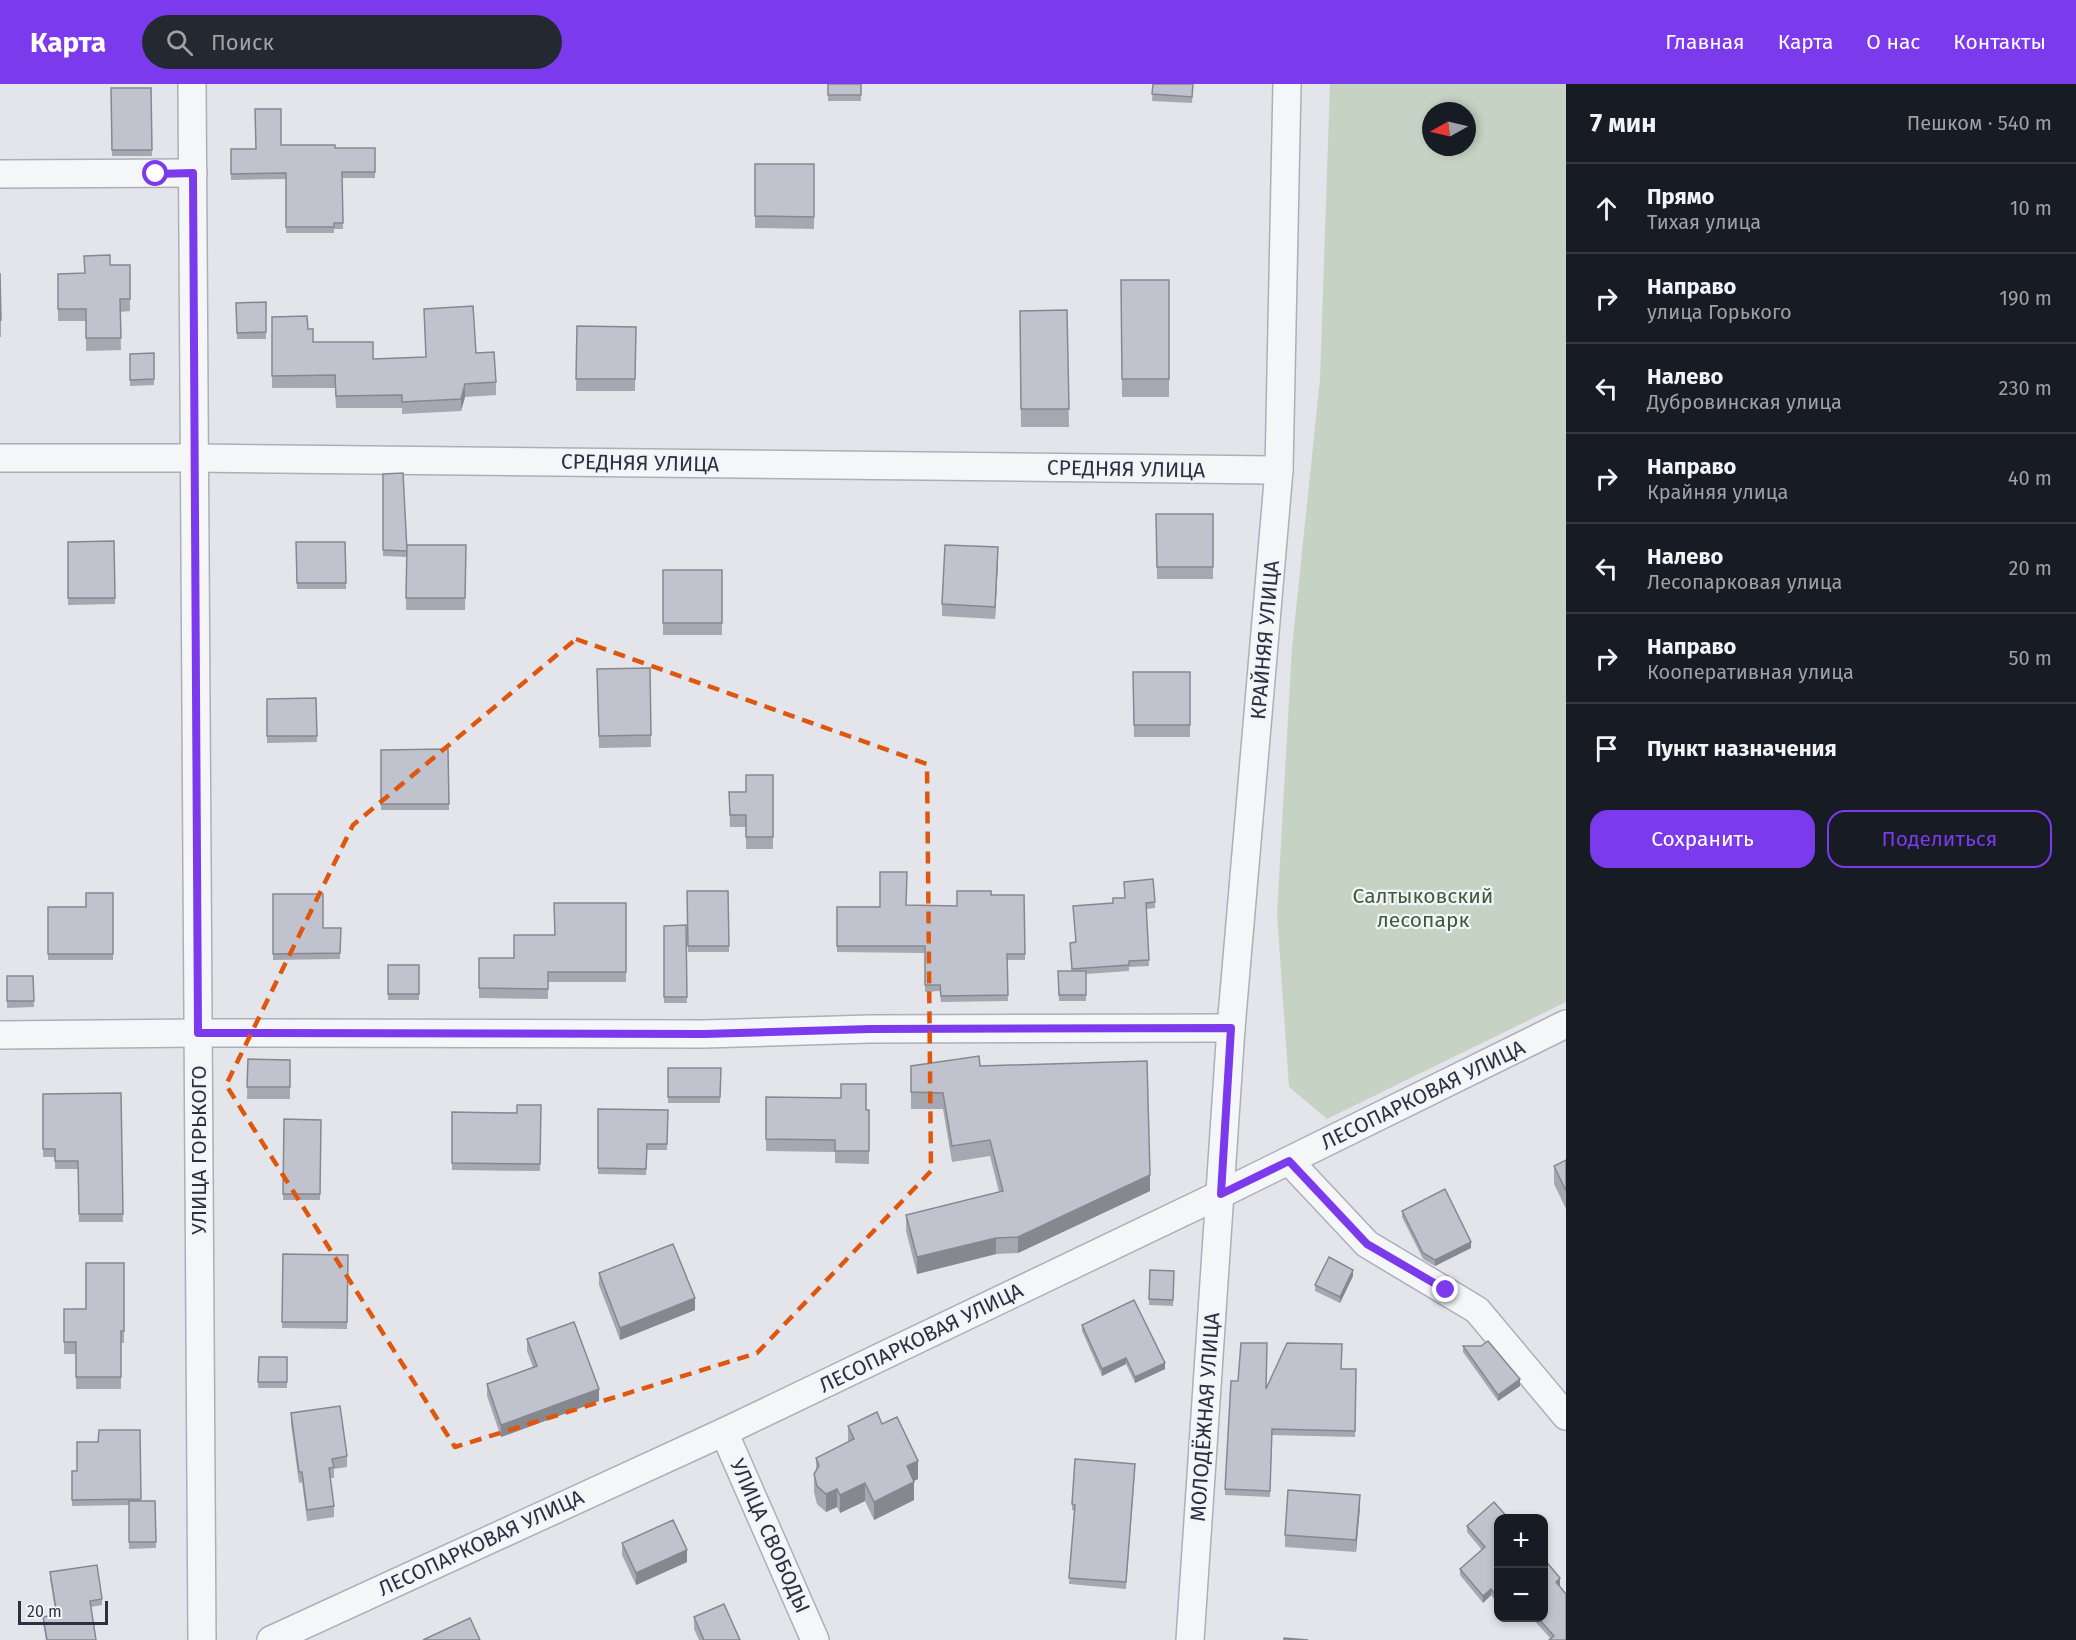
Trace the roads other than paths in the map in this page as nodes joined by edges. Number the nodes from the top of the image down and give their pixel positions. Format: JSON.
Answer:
{"nodes":[{"id":1,"x":192,"y":84,"type":"edge"},
{"id":2,"x":1287,"y":84,"type":"edge"},
{"id":3,"x":193,"y":173,"type":"junction"},
{"id":4,"x":0,"y":174,"type":"edge"},
{"id":5,"x":0,"y":458,"type":"edge"},
{"id":6,"x":194,"y":458,"type":"junction"},
{"id":7,"x":1279,"y":470,"type":"junction"},
{"id":8,"x":1566,"y":1024,"type":"edge"},
{"id":9,"x":1231,"y":1028,"type":"junction"},
{"id":10,"x":198,"y":1033,"type":"junction"},
{"id":11,"x":0,"y":1035,"type":"edge"},
{"id":12,"x":1289,"y":1161,"type":"junction"},
{"id":13,"x":1221,"y":1194,"type":"junction"},
{"id":14,"x":1566,"y":1416,"type":"edge"},
{"id":15,"x":724,"y":1432,"type":"junction"},
{"id":16,"x":202,"y":1640,"type":"edge"},
{"id":17,"x":271,"y":1640,"type":"edge"},
{"id":18,"x":815,"y":1640,"type":"edge"},
{"id":19,"x":1190,"y":1640,"type":"edge"}],
"edges":[{"from":1,"to":3,"type":"street","name":"УЛИЦА ГОРЬКОГО"},
{"from":2,"to":7,"type":"street","name":"КРАЙНЯЯ УЛИЦА"},
{"from":3,"to":4,"type":"street"},
{"from":3,"to":6,"type":"street","name":"УЛИЦА ГОРЬКОГО"},
{"from":5,"to":6,"type":"street","name":"СРЕДНЯЯ УЛИЦА"},
{"from":6,"to":7,"type":"street","name":"СРЕДНЯЯ УЛИЦА"},
{"from":6,"to":10,"type":"street","name":"УЛИЦА ГОРЬКОГО"},
{"from":7,"to":9,"type":"street","name":"КРАЙНЯЯ УЛИЦА"},
{"from":8,"to":12,"type":"street","name":"ЛЕСОПАРКОВАЯ УЛИЦА"},
{"from":9,"to":10,"type":"street"},
{"from":9,"to":13,"type":"street","name":"КРАЙНЯЯ УЛИЦА"},
{"from":10,"to":11,"type":"street"},
{"from":10,"to":16,"type":"street","name":"УЛИЦА ГОРЬКОГО"},
{"from":12,"to":13,"type":"street","name":"ЛЕСОПАРКОВАЯ УЛИЦА"},
{"from":12,"to":14,"type":"street"},
{"from":13,"to":15,"type":"street","name":"ЛЕСОПАРКОВАЯ УЛИЦА"},
{"from":13,"to":19,"type":"street","name":"МОЛОДЁЖНАЯ УЛИЦА"},
{"from":15,"to":17,"type":"street","name":"ЛЕСОПАРКОВАЯ УЛИЦА"},
{"from":15,"to":18,"type":"street","name":"УЛИЦА СВОБОДЫ"}]}
